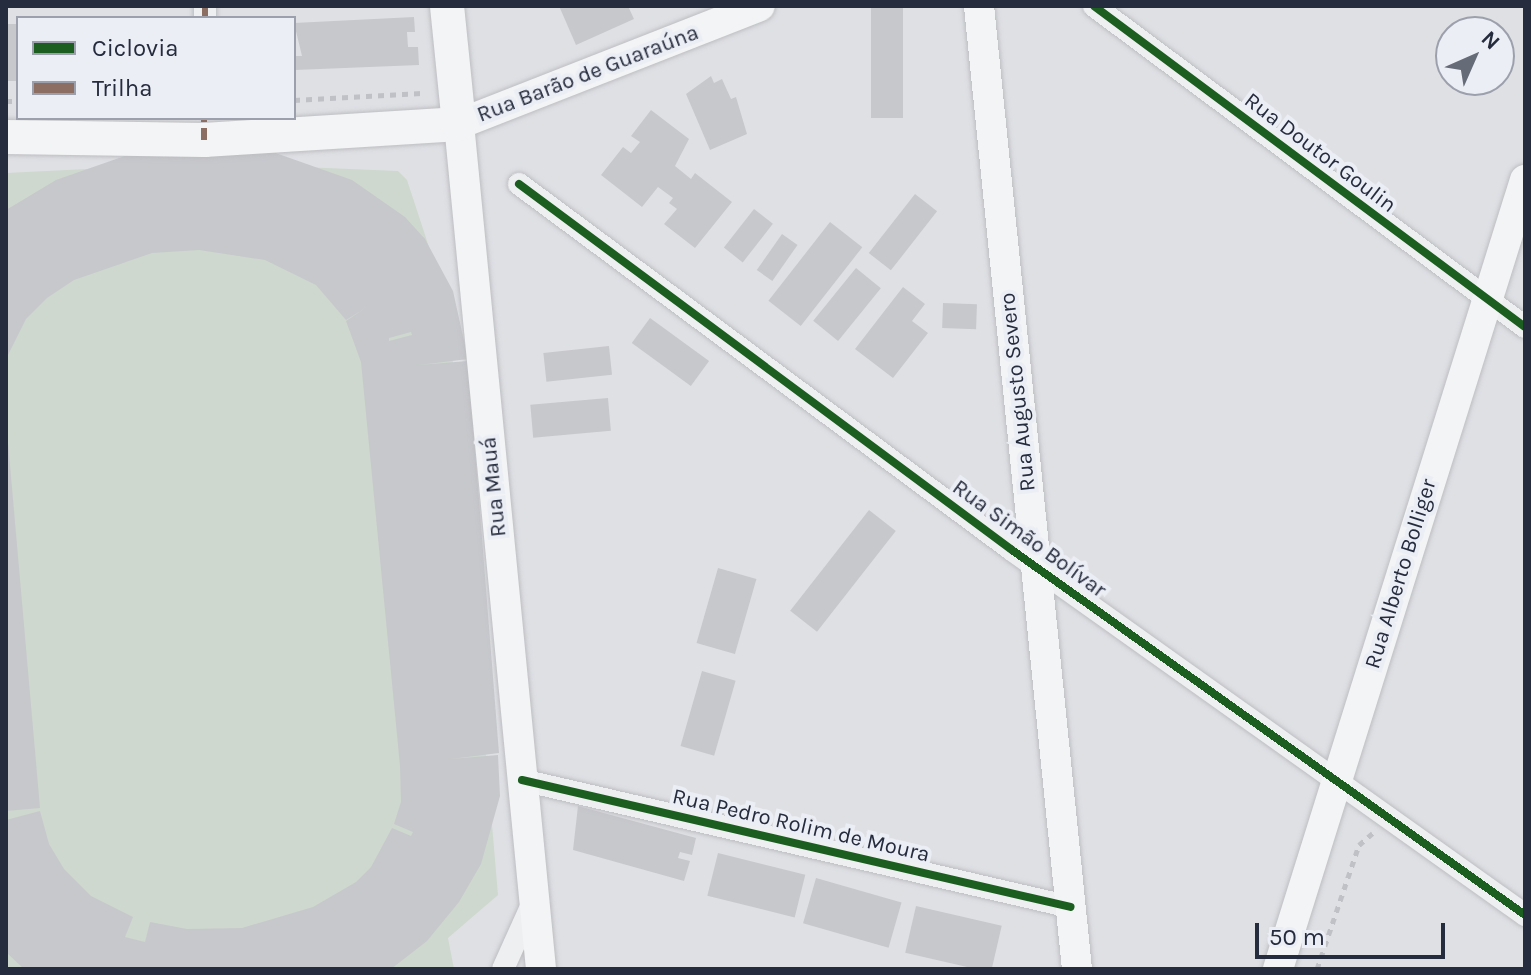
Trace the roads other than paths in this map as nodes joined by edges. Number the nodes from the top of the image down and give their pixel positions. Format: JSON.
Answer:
{"nodes":[{"id":1,"x":447,"y":6,"type":"edge"},
{"id":2,"x":760,"y":6,"type":"edge"},
{"id":3,"x":979,"y":6,"type":"edge"},
{"id":4,"x":1094,"y":6,"type":"edge"},
{"id":5,"x":459,"y":124,"type":"junction"},
{"id":6,"x":204,"y":129,"type":"edge"},
{"id":7,"x":6,"y":137,"type":"edge"},
{"id":8,"x":1525,"y":180,"type":"edge"},
{"id":9,"x":519,"y":184,"type":"dead end"},
{"id":10,"x":1487,"y":300,"type":"junction"},
{"id":11,"x":1525,"y":327,"type":"edge"},
{"id":12,"x":1037,"y":567,"type":"junction"},
{"id":13,"x":522,"y":780,"type":"junction"},
{"id":14,"x":1337,"y":781,"type":"junction"},
{"id":15,"x":534,"y":899,"type":"junction"},
{"id":16,"x":1071,"y":907,"type":"junction"},
{"id":17,"x":1525,"y":915,"type":"edge"},
{"id":18,"x":503,"y":969,"type":"edge"},
{"id":19,"x":541,"y":969,"type":"edge"},
{"id":20,"x":1077,"y":969,"type":"edge"},
{"id":21,"x":1278,"y":969,"type":"edge"}],
"edges":[{"from":1,"to":5,"type":"main road","name":"Rua Mauá"},
{"from":2,"to":5,"type":"main road","name":"Rua Barão de Guaraúna"},
{"from":3,"to":12,"type":"main road","name":"Rua Augusto Severo"},
{"from":4,"to":10,"type":"street","name":"Rua Doutor Goulin"},
{"from":5,"to":6,"type":"main road"},
{"from":5,"to":13,"type":"main road","name":"Rua Mauá"},
{"from":6,"to":7,"type":"main road"},
{"from":8,"to":10,"type":"main road","name":"Rua Alberto Bolliger"},
{"from":9,"to":12,"type":"street","name":"Rua Simão Bolívar"},
{"from":10,"to":11,"type":"street","name":"Rua Doutor Goulin"},
{"from":10,"to":14,"type":"main road","name":"Rua Alberto Bolliger"},
{"from":12,"to":14,"type":"street","name":"Rua Simão Bolívar"},
{"from":12,"to":16,"type":"main road","name":"Rua Augusto Severo"},
{"from":13,"to":15,"type":"main road","name":"Rua Mauá"},
{"from":13,"to":16,"type":"street","name":"Rua Pedro Rolim de Moura"},
{"from":14,"to":17,"type":"street","name":"Rua Simão Bolívar"},
{"from":14,"to":21,"type":"main road","name":"Rua Alberto Bolliger"},
{"from":15,"to":18,"type":"street"},
{"from":15,"to":19,"type":"main road","name":"Rua Mauá"},
{"from":16,"to":20,"type":"main road","name":"Rua Augusto Severo"}]}
